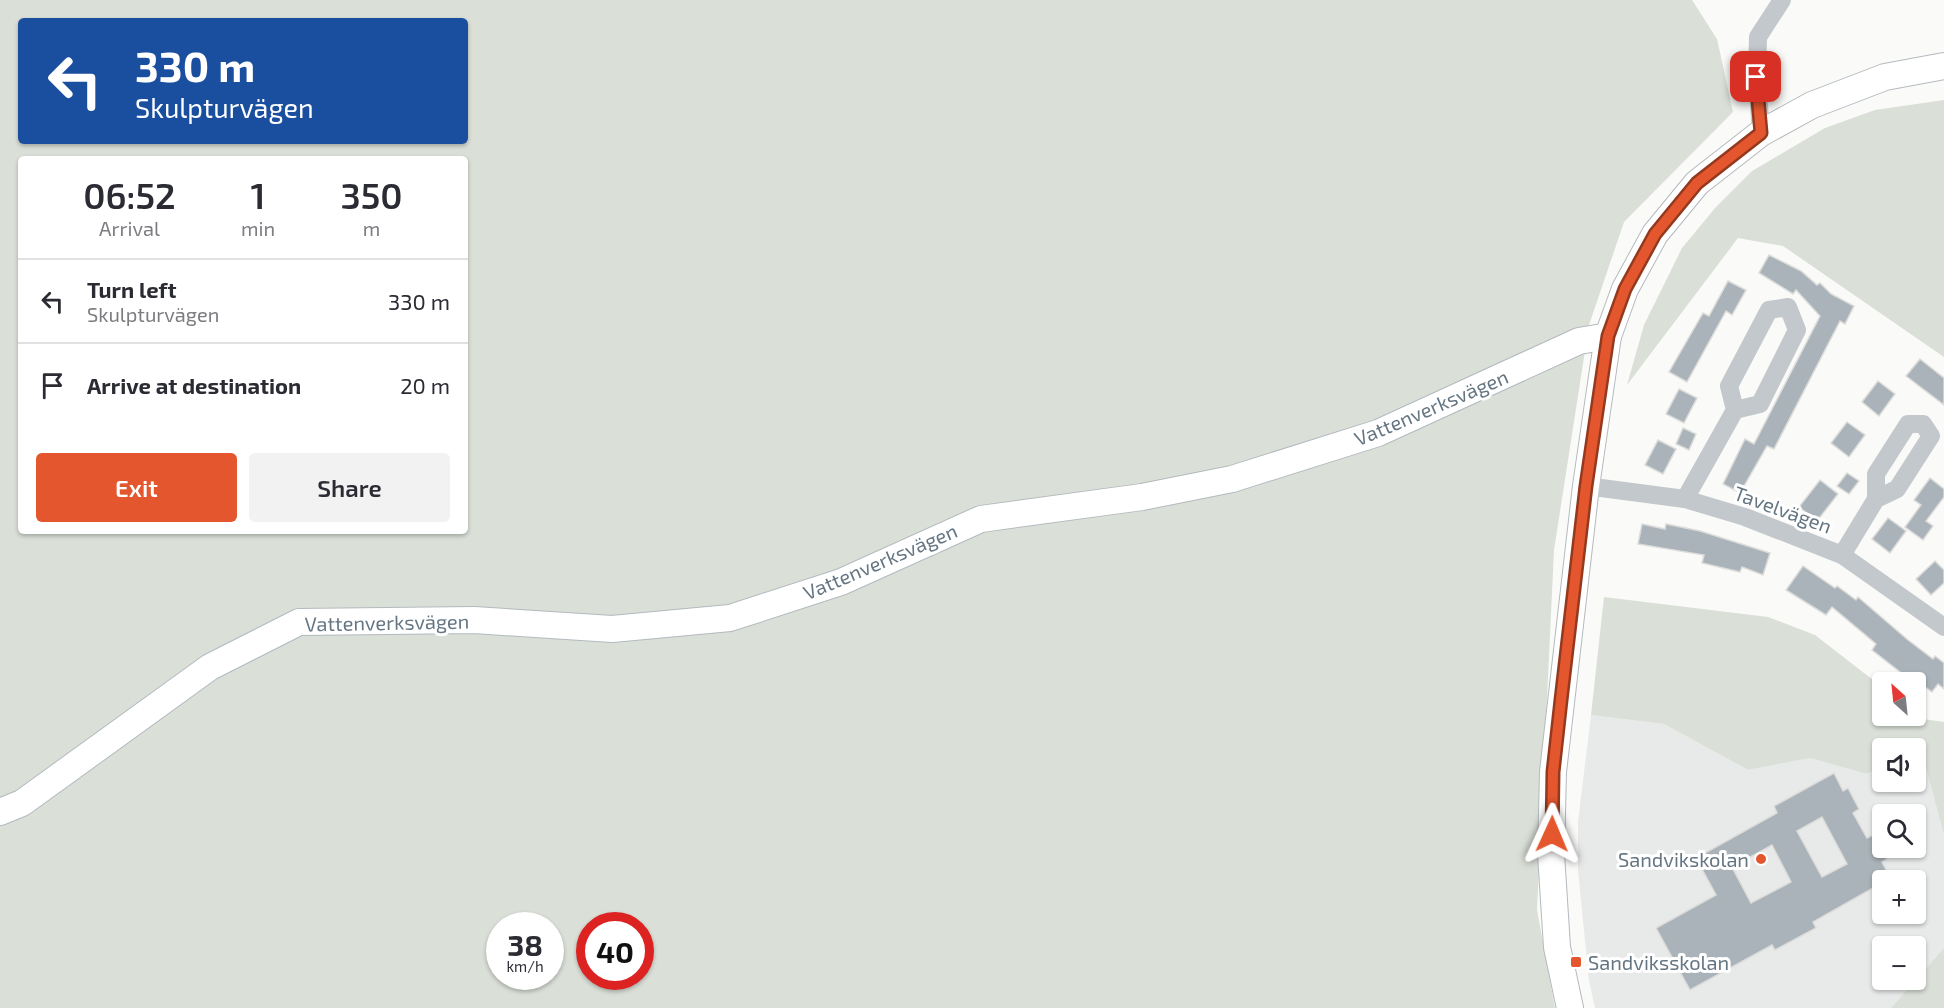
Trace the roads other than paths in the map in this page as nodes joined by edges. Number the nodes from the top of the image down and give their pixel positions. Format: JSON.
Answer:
{"nodes":[{"id":1,"x":1782,"y":0,"type":"edge"},
{"id":2,"x":1944,"y":66,"type":"edge"},
{"id":3,"x":1761,"y":133,"type":"junction"},
{"id":4,"x":1608,"y":336,"type":"junction"},
{"id":5,"x":1735,"y":410,"type":"junction"},
{"id":6,"x":1586,"y":486,"type":"junction"},
{"id":7,"x":1686,"y":499,"type":"junction"},
{"id":8,"x":1876,"y":499,"type":"dead end"},
{"id":9,"x":1842,"y":555,"type":"junction"},
{"id":10,"x":1944,"y":627,"type":"edge"},
{"id":11,"x":0,"y":812,"type":"edge"},
{"id":12,"x":1570,"y":1008,"type":"edge"}],
"edges":[{"from":1,"to":3,"type":"street"},
{"from":2,"to":3,"type":"street"},
{"from":3,"to":4,"type":"street"},
{"from":4,"to":6,"type":"street"},
{"from":4,"to":11,"type":"street","name":"Vattenverksvägen"},
{"from":5,"to":5,"type":"street"},
{"from":5,"to":7,"type":"street"},
{"from":6,"to":7,"type":"street","name":"Tavelvägen"},
{"from":6,"to":12,"type":"street"},
{"from":7,"to":9,"type":"street","name":"Tavelvägen"},
{"from":8,"to":9,"type":"street"},
{"from":9,"to":10,"type":"street","name":"Tavelvägen"}]}
